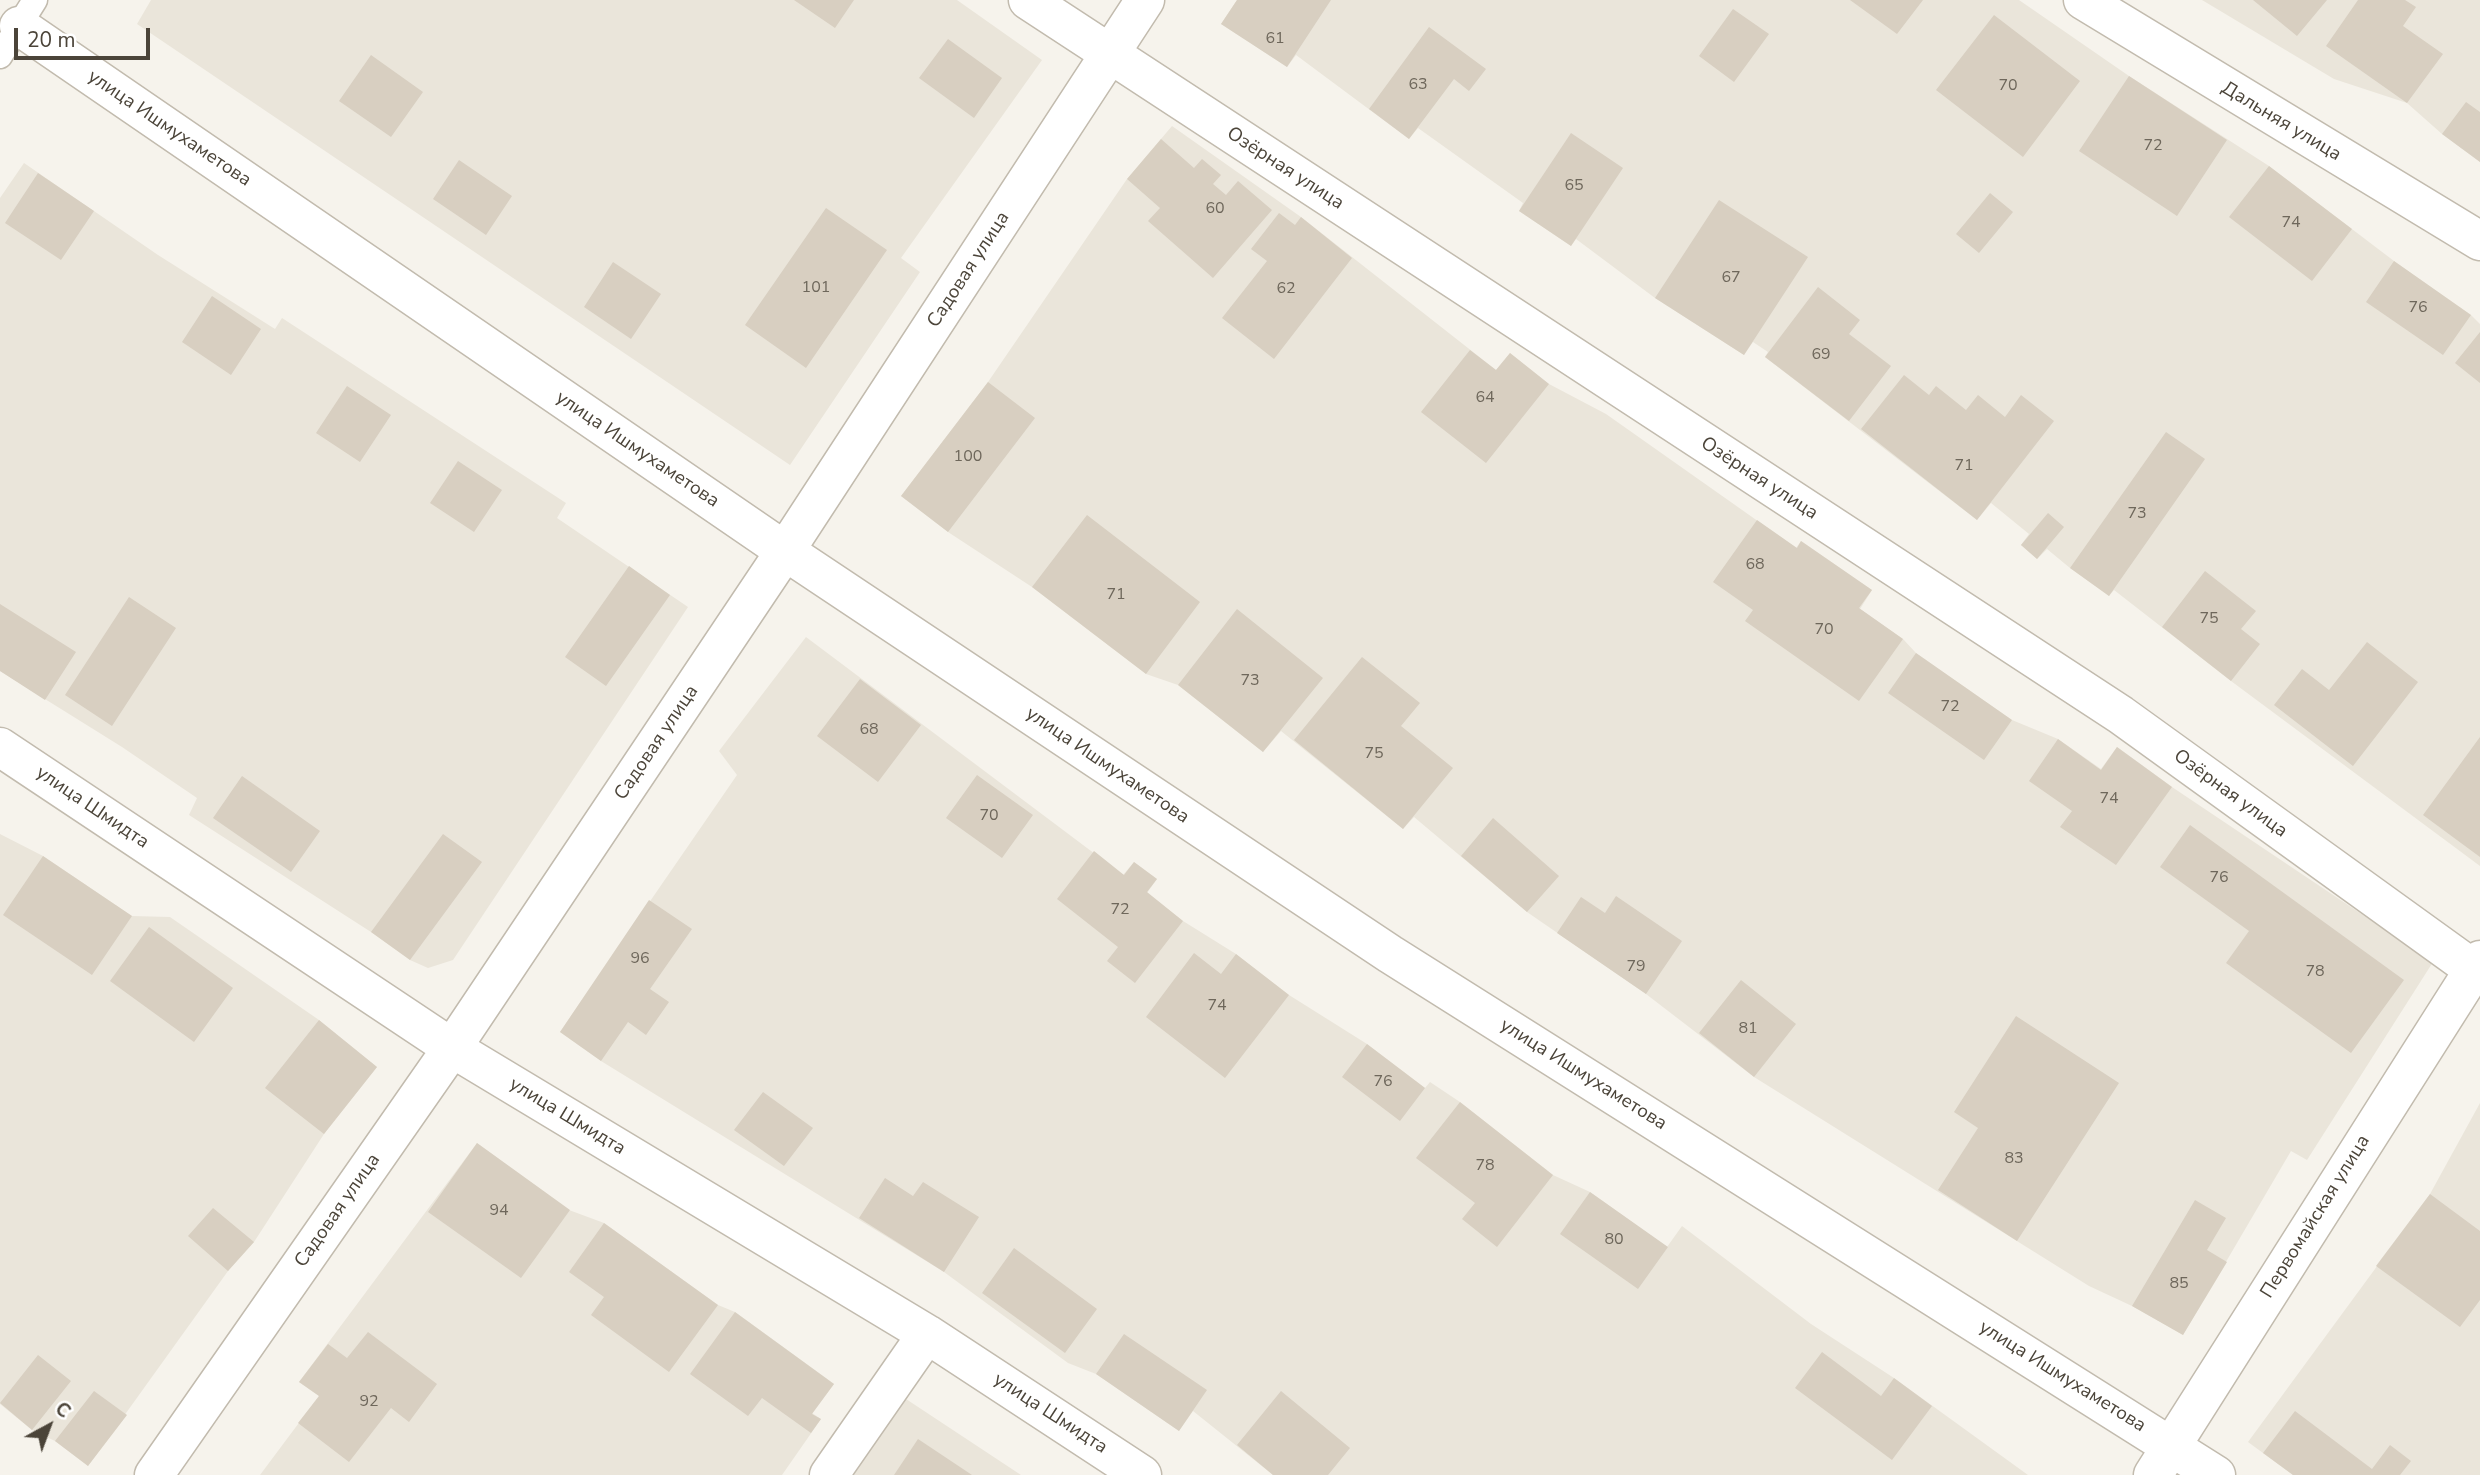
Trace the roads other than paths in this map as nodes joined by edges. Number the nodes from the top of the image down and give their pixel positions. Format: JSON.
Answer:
{"nodes":[{"id":1,"x":1028,"y":0,"type":"edge"},
{"id":2,"x":1145,"y":0,"type":"edge"},
{"id":3,"x":2083,"y":0,"type":"edge"},
{"id":4,"x":18,"y":28,"type":"edge"},
{"id":5,"x":1110,"y":55,"type":"junction"},
{"id":6,"x":2480,"y":241,"type":"edge"},
{"id":7,"x":785,"y":551,"type":"junction"},
{"id":8,"x":0,"y":747,"type":"edge"},
{"id":9,"x":2478,"y":968,"type":"edge"},
{"id":10,"x":452,"y":1048,"type":"junction"},
{"id":11,"x":927,"y":1334,"type":"junction"},
{"id":12,"x":2162,"y":1460,"type":"edge"},
{"id":13,"x":154,"y":1475,"type":"edge"},
{"id":14,"x":829,"y":1475,"type":"edge"},
{"id":15,"x":1142,"y":1475,"type":"edge"},
{"id":16,"x":2216,"y":1475,"type":"edge"}],
"edges":[{"from":1,"to":5,"type":"street","name":"Озёрная улица"},
{"from":2,"to":5,"type":"street","name":"Садовая улица"},
{"from":3,"to":6,"type":"street","name":"Дальняя улица"},
{"from":4,"to":7,"type":"street","name":"улица Ишмухаметова"},
{"from":5,"to":7,"type":"street","name":"Садовая улица"},
{"from":5,"to":9,"type":"street","name":"Озёрная улица"},
{"from":7,"to":10,"type":"street","name":"Садовая улица"},
{"from":7,"to":12,"type":"street","name":"улица Ишмухаметова"},
{"from":8,"to":10,"type":"street","name":"улица Шмидта"},
{"from":9,"to":12,"type":"street","name":"Первомайская улица"},
{"from":10,"to":11,"type":"street","name":"улица Шмидта"},
{"from":10,"to":13,"type":"street","name":"Садовая улица"},
{"from":11,"to":14,"type":"street"},
{"from":11,"to":15,"type":"street","name":"улица Шмидта"},
{"from":12,"to":16,"type":"street","name":"улица Ишмухаметова"}]}
